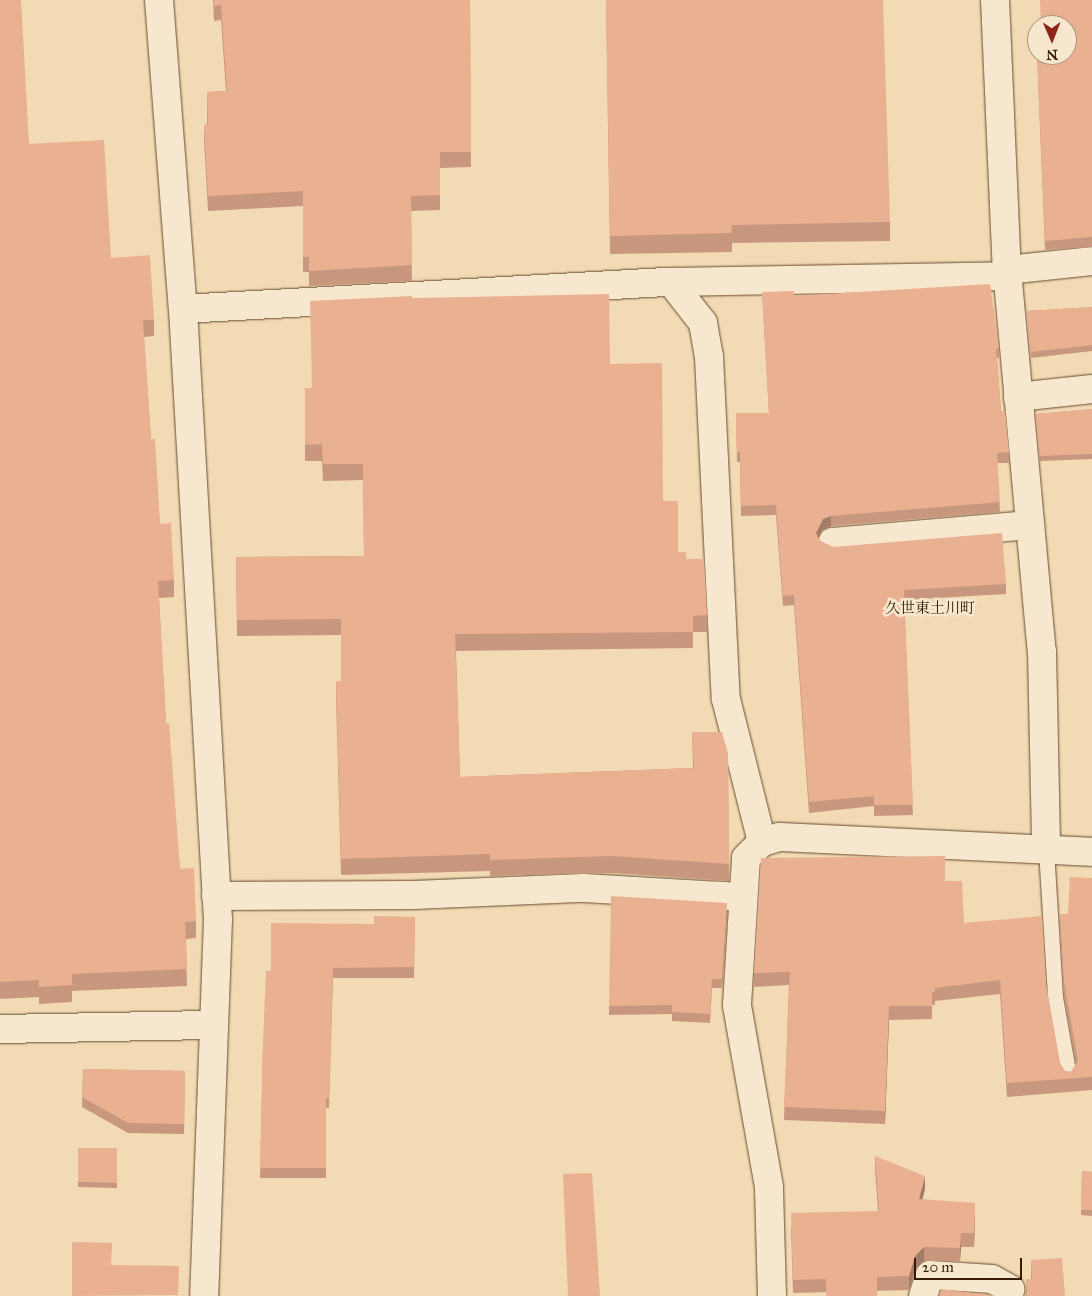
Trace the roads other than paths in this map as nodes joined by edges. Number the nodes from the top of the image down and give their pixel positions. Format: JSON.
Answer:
{"nodes":[{"id":1,"x":160,"y":0,"type":"edge"},
{"id":2,"x":995,"y":0,"type":"edge"},
{"id":3,"x":1092,"y":261,"type":"edge"},
{"id":4,"x":1008,"y":273,"type":"junction"},
{"id":5,"x":672,"y":282,"type":"junction"},
{"id":6,"x":183,"y":309,"type":"junction"},
{"id":7,"x":1092,"y":389,"type":"edge"},
{"id":8,"x":1018,"y":397,"type":"junction"},
{"id":9,"x":1030,"y":525,"type":"junction"},
{"id":10,"x":832,"y":542,"type":"dead end"},
{"id":11,"x":762,"y":842,"type":"junction"},
{"id":12,"x":1046,"y":849,"type":"junction"},
{"id":13,"x":1092,"y":852,"type":"edge"},
{"id":14,"x":216,"y":896,"type":"junction"},
{"id":15,"x":742,"y":897,"type":"junction"},
{"id":16,"x":214,"y":1025,"type":"junction"},
{"id":17,"x":0,"y":1029,"type":"edge"},
{"id":18,"x":1069,"y":1076,"type":"edge"},
{"id":19,"x":204,"y":1296,"type":"edge"},
{"id":20,"x":772,"y":1296,"type":"edge"},
{"id":21,"x":923,"y":1296,"type":"edge"},
{"id":22,"x":1009,"y":1296,"type":"edge"}],
"edges":[{"from":1,"to":6,"type":"street"},
{"from":2,"to":4,"type":"street"},
{"from":3,"to":4,"type":"street"},
{"from":4,"to":5,"type":"street"},
{"from":4,"to":8,"type":"street"},
{"from":5,"to":6,"type":"street"},
{"from":5,"to":11,"type":"street"},
{"from":6,"to":14,"type":"street"},
{"from":7,"to":8,"type":"street"},
{"from":8,"to":9,"type":"street"},
{"from":9,"to":10,"type":"street"},
{"from":9,"to":12,"type":"street"},
{"from":11,"to":12,"type":"street"},
{"from":11,"to":15,"type":"street"},
{"from":12,"to":13,"type":"street"},
{"from":12,"to":18,"type":"lane"},
{"from":14,"to":15,"type":"street"},
{"from":14,"to":16,"type":"street"},
{"from":15,"to":20,"type":"street"},
{"from":16,"to":17,"type":"street"},
{"from":16,"to":19,"type":"street"},
{"from":21,"to":22,"type":"street"}]}
